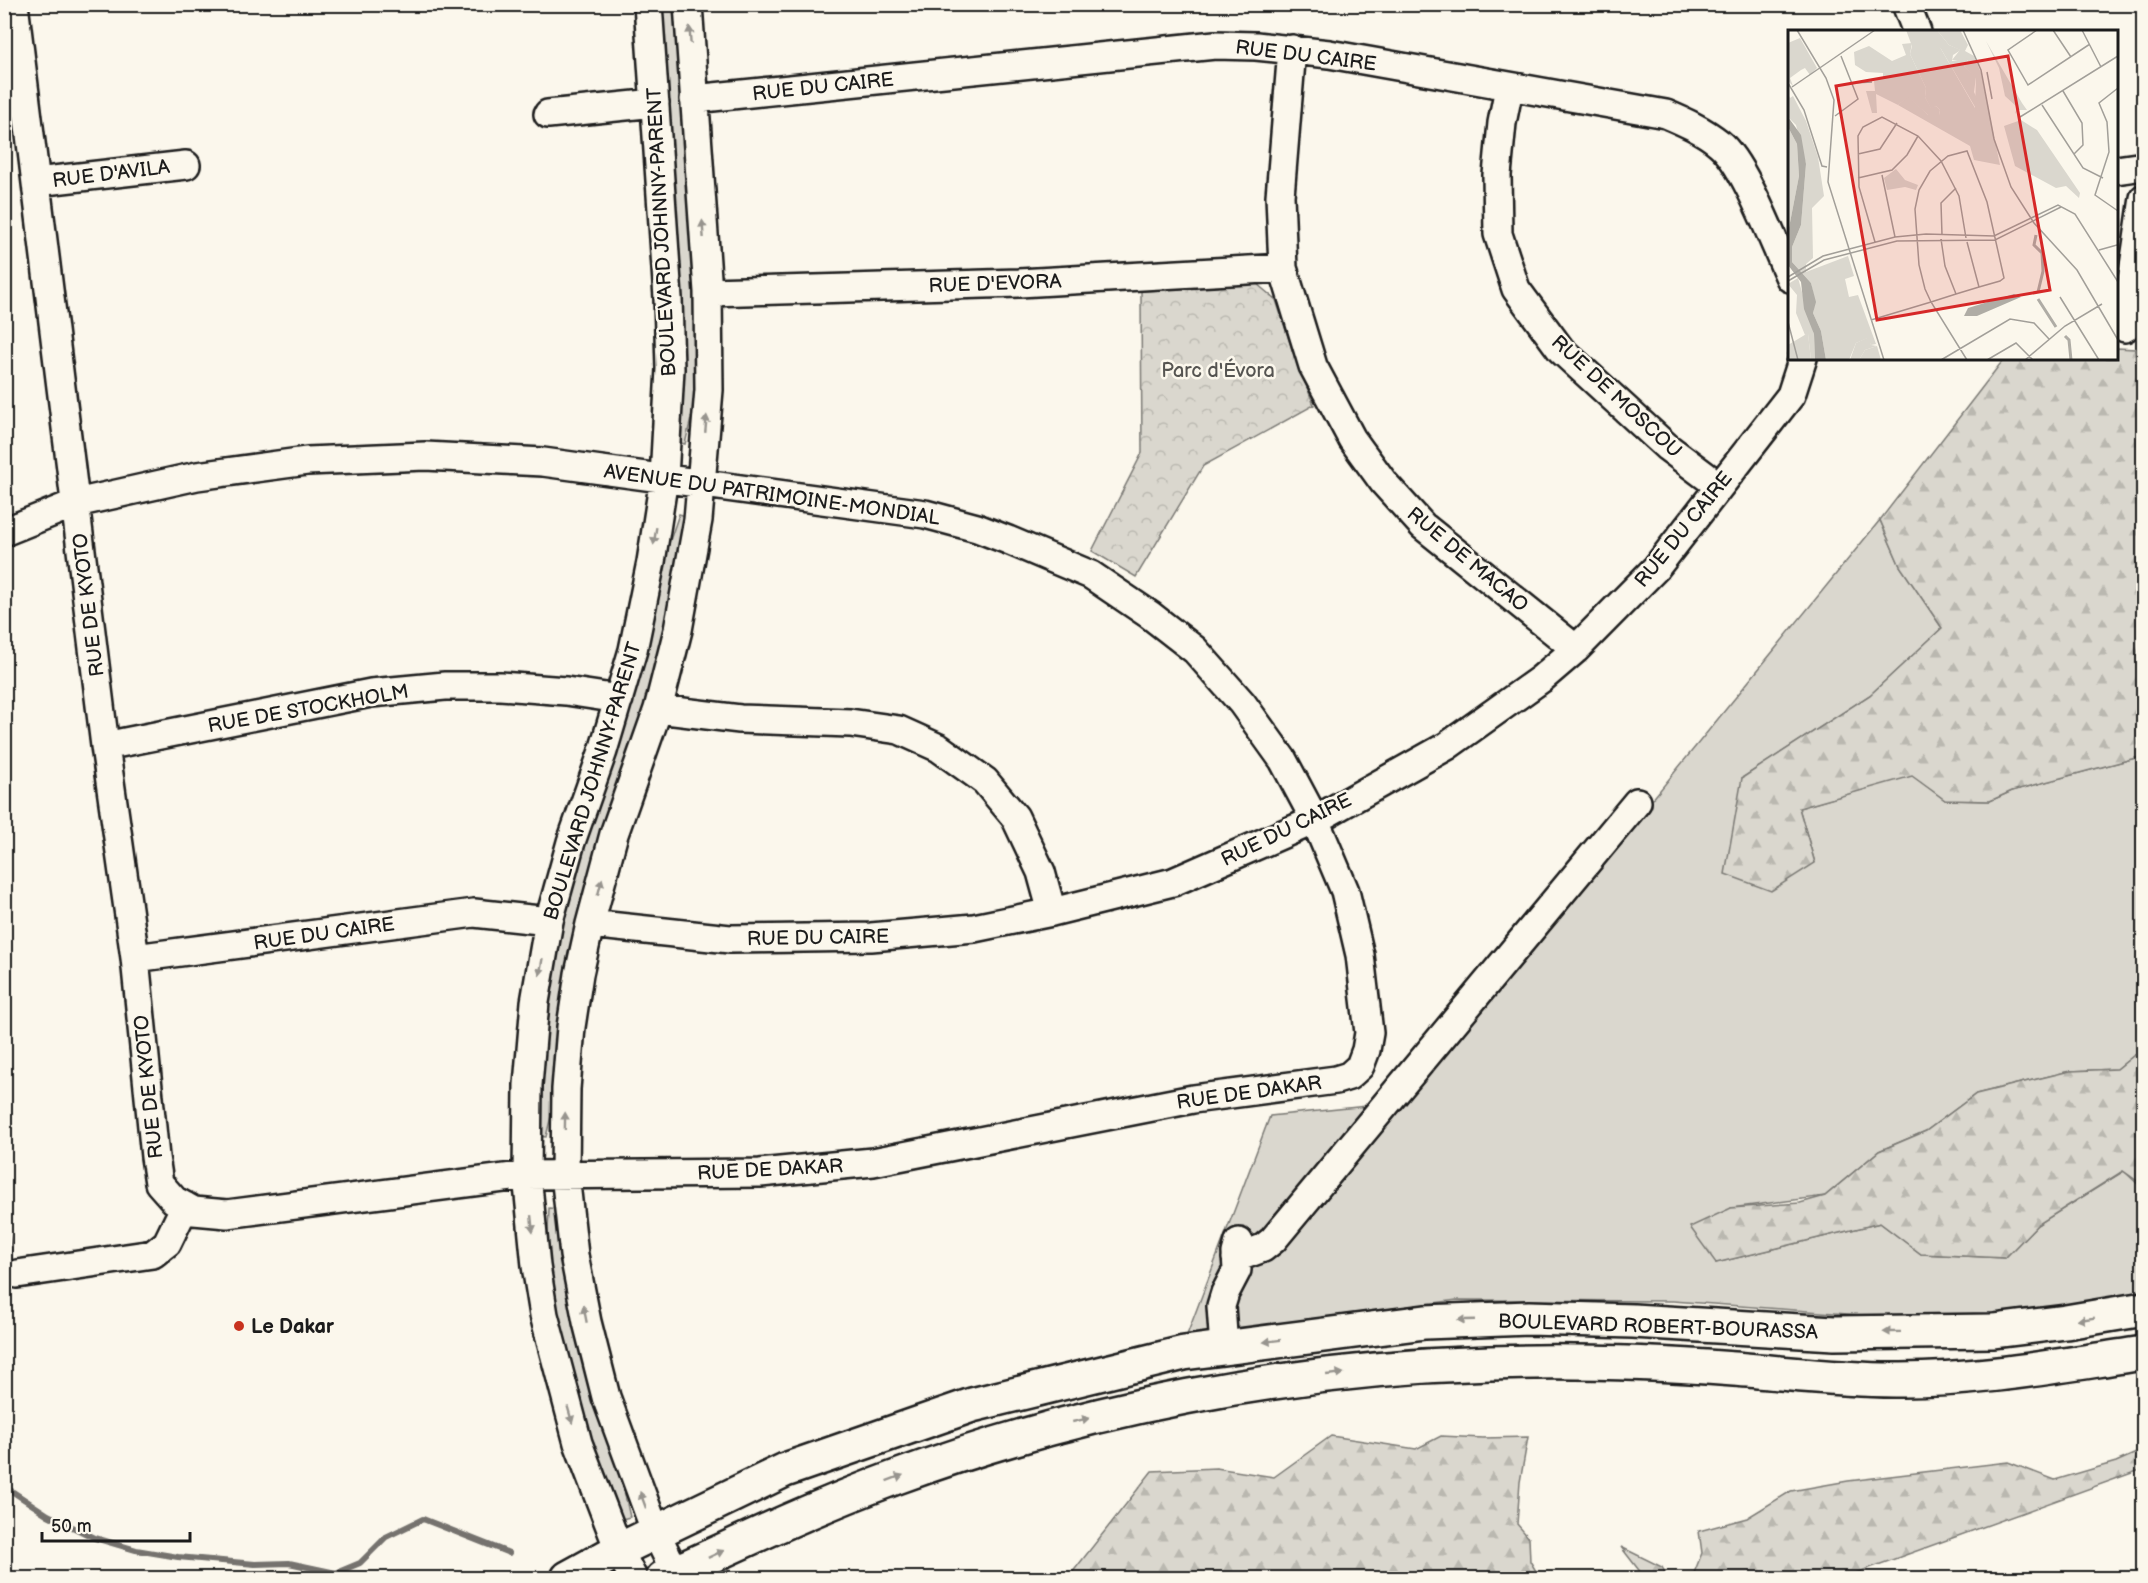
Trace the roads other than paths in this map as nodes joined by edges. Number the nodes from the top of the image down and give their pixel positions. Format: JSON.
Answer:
{"nodes":[{"id":1,"x":14,"y":4,"type":"edge"},
{"id":2,"x":648,"y":4,"type":"edge"},
{"id":3,"x":688,"y":4,"type":"edge"},
{"id":4,"x":1906,"y":4,"type":"edge"},
{"id":5,"x":1916,"y":30,"type":"edge"},
{"id":6,"x":1292,"y":49,"type":"junction"},
{"id":7,"x":1509,"y":88,"type":"junction"},
{"id":8,"x":694,"y":99,"type":"junction"},
{"id":9,"x":655,"y":103,"type":"junction"},
{"id":10,"x":548,"y":114,"type":"dead end"},
{"id":11,"x":186,"y":165,"type":"dead end"},
{"id":12,"x":2144,"y":166,"type":"edge"},
{"id":13,"x":2118,"y":170,"type":"edge"},
{"id":14,"x":36,"y":182,"type":"junction"},
{"id":15,"x":2144,"y":198,"type":"edge"},
{"id":16,"x":1282,"y":268,"type":"junction"},
{"id":17,"x":1788,"y":274,"type":"edge"},
{"id":18,"x":708,"y":292,"type":"junction"},
{"id":19,"x":2125,"y":328,"type":"dead end"},
{"id":20,"x":1802,"y":360,"type":"edge"},
{"id":21,"x":664,"y":478,"type":"junction"},
{"id":22,"x":701,"y":482,"type":"junction"},
{"id":23,"x":1719,"y":486,"type":"junction"},
{"id":24,"x":76,"y":503,"type":"junction"},
{"id":25,"x":4,"y":532,"type":"edge"},
{"id":26,"x":1576,"y":649,"type":"junction"},
{"id":27,"x":619,"y":699,"type":"junction"},
{"id":28,"x":658,"y":709,"type":"junction"},
{"id":29,"x":105,"y":746,"type":"junction"},
{"id":30,"x":1637,"y":802,"type":"dead end"},
{"id":31,"x":1315,"y":820,"type":"junction"},
{"id":32,"x":1052,"y":912,"type":"junction"},
{"id":33,"x":549,"y":921,"type":"junction"},
{"id":34,"x":590,"y":924,"type":"junction"},
{"id":35,"x":135,"y":958,"type":"junction"},
{"id":36,"x":1360,"y":1066,"type":"joint"},
{"id":37,"x":565,"y":1174,"type":"junction"},
{"id":38,"x":527,"y":1175,"type":"junction"},
{"id":39,"x":179,"y":1203,"type":"junction"},
{"id":40,"x":17,"y":1274,"type":"dead end"},
{"id":41,"x":2144,"y":1309,"type":"edge"},
{"id":42,"x":1224,"y":1348,"type":"junction"},
{"id":43,"x":2144,"y":1353,"type":"edge"},
{"id":44,"x":656,"y":1533,"type":"junction"},
{"id":45,"x":626,"y":1564,"type":"edge"},
{"id":46,"x":672,"y":1576,"type":"edge"},
{"id":47,"x":568,"y":1578,"type":"edge"}],
"edges":[{"from":1,"to":14,"type":"street","name":"RUE DE KYOTO"},
{"from":2,"to":9,"type":"street","name":"BOULEVARD JOHNNY-PARENT"},
{"from":8,"to":3,"type":"street","name":"BOULEVARD JOHNNY-PARENT","one_way":true},
{"from":4,"to":5,"type":"street"},
{"from":6,"to":7,"type":"street","name":"RUE DU CAIRE"},
{"from":6,"to":8,"type":"street","name":"RUE DU CAIRE"},
{"from":6,"to":16,"type":"street","name":"RUE DE MACAO"},
{"from":7,"to":17,"type":"street","name":"RUE DU CAIRE"},
{"from":7,"to":23,"type":"street","name":"RUE DE MOSCOU"},
{"from":18,"to":8,"type":"street","name":"BOULEVARD JOHNNY-PARENT","one_way":true},
{"from":9,"to":10,"type":"street"},
{"from":9,"to":21,"type":"street","name":"BOULEVARD JOHNNY-PARENT"},
{"from":11,"to":14,"type":"street","name":"RUE D'AVILA"},
{"from":12,"to":13,"type":"street"},
{"from":14,"to":24,"type":"street","name":"RUE DE KYOTO"},
{"from":15,"to":19,"type":"street"},
{"from":16,"to":18,"type":"street","name":"RUE D'EVORA"},
{"from":16,"to":26,"type":"street","name":"RUE DE MACAO"},
{"from":22,"to":18,"type":"street","name":"BOULEVARD JOHNNY-PARENT","one_way":true},
{"from":20,"to":23,"type":"street","name":"RUE DU CAIRE"},
{"from":21,"to":22,"type":"street","name":"AVENUE DU PATRIMOINE-MONDIAL"},
{"from":21,"to":24,"type":"street","name":"AVENUE DU PATRIMOINE-MONDIAL"},
{"from":21,"to":27,"type":"street","name":"BOULEVARD JOHNNY-PARENT","one_way":true},
{"from":22,"to":28,"type":"street","name":"BOULEVARD JOHNNY-PARENT"},
{"from":22,"to":31,"type":"street","name":"AVENUE DU PATRIMOINE-MONDIAL"},
{"from":23,"to":26,"type":"street","name":"RUE DU CAIRE"},
{"from":24,"to":25,"type":"street","name":"AVENUE DU PATRIMOINE-MONDIAL"},
{"from":24,"to":29,"type":"street","name":"RUE DE KYOTO"},
{"from":26,"to":31,"type":"street","name":"RUE DU CAIRE"},
{"from":27,"to":29,"type":"street","name":"RUE DE STOCKHOLM"},
{"from":27,"to":33,"type":"street","name":"BOULEVARD JOHNNY-PARENT"},
{"from":28,"to":32,"type":"street"},
{"from":34,"to":28,"type":"street","name":"BOULEVARD JOHNNY-PARENT","one_way":true},
{"from":29,"to":35,"type":"street","name":"RUE DE KYOTO"},
{"from":30,"to":42,"type":"street"},
{"from":31,"to":32,"type":"street","name":"RUE DU CAIRE"},
{"from":31,"to":36,"type":"street","name":"AVENUE DU PATRIMOINE-MONDIAL"},
{"from":32,"to":34,"type":"street","name":"RUE DU CAIRE"},
{"from":33,"to":35,"type":"street","name":"RUE DU CAIRE"},
{"from":33,"to":38,"type":"street","name":"BOULEVARD JOHNNY-PARENT","one_way":true},
{"from":37,"to":34,"type":"street","name":"BOULEVARD JOHNNY-PARENT","one_way":true},
{"from":35,"to":39,"type":"street","name":"RUE DE KYOTO"},
{"from":36,"to":37,"type":"street","name":"RUE DE DAKAR"},
{"from":37,"to":38,"type":"street","name":"RUE DE DAKAR"},
{"from":44,"to":37,"type":"street","name":"BOULEVARD JOHNNY-PARENT","one_way":true},
{"from":38,"to":39,"type":"street","name":"RUE DE DAKAR"},
{"from":38,"to":45,"type":"street","name":"BOULEVARD JOHNNY-PARENT","one_way":true},
{"from":39,"to":40,"type":"street"},
{"from":41,"to":42,"type":"highway","name":"BOULEVARD ROBERT-BOURASSA","one_way":true},
{"from":42,"to":44,"type":"highway","name":"BOULEVARD ROBERT-BOURASSA"},
{"from":46,"to":43,"type":"highway","name":"BOULEVARD ROBERT-BOURASSA","one_way":true},
{"from":44,"to":45,"type":"highway","name":"BOULEVARD ROBERT-BOURASSA"},
{"from":44,"to":46,"type":"street","name":"BOULEVARD JOHNNY-PARENT"},
{"from":45,"to":47,"type":"highway","name":"BOULEVARD ROBERT-BOURASSA"}]}
